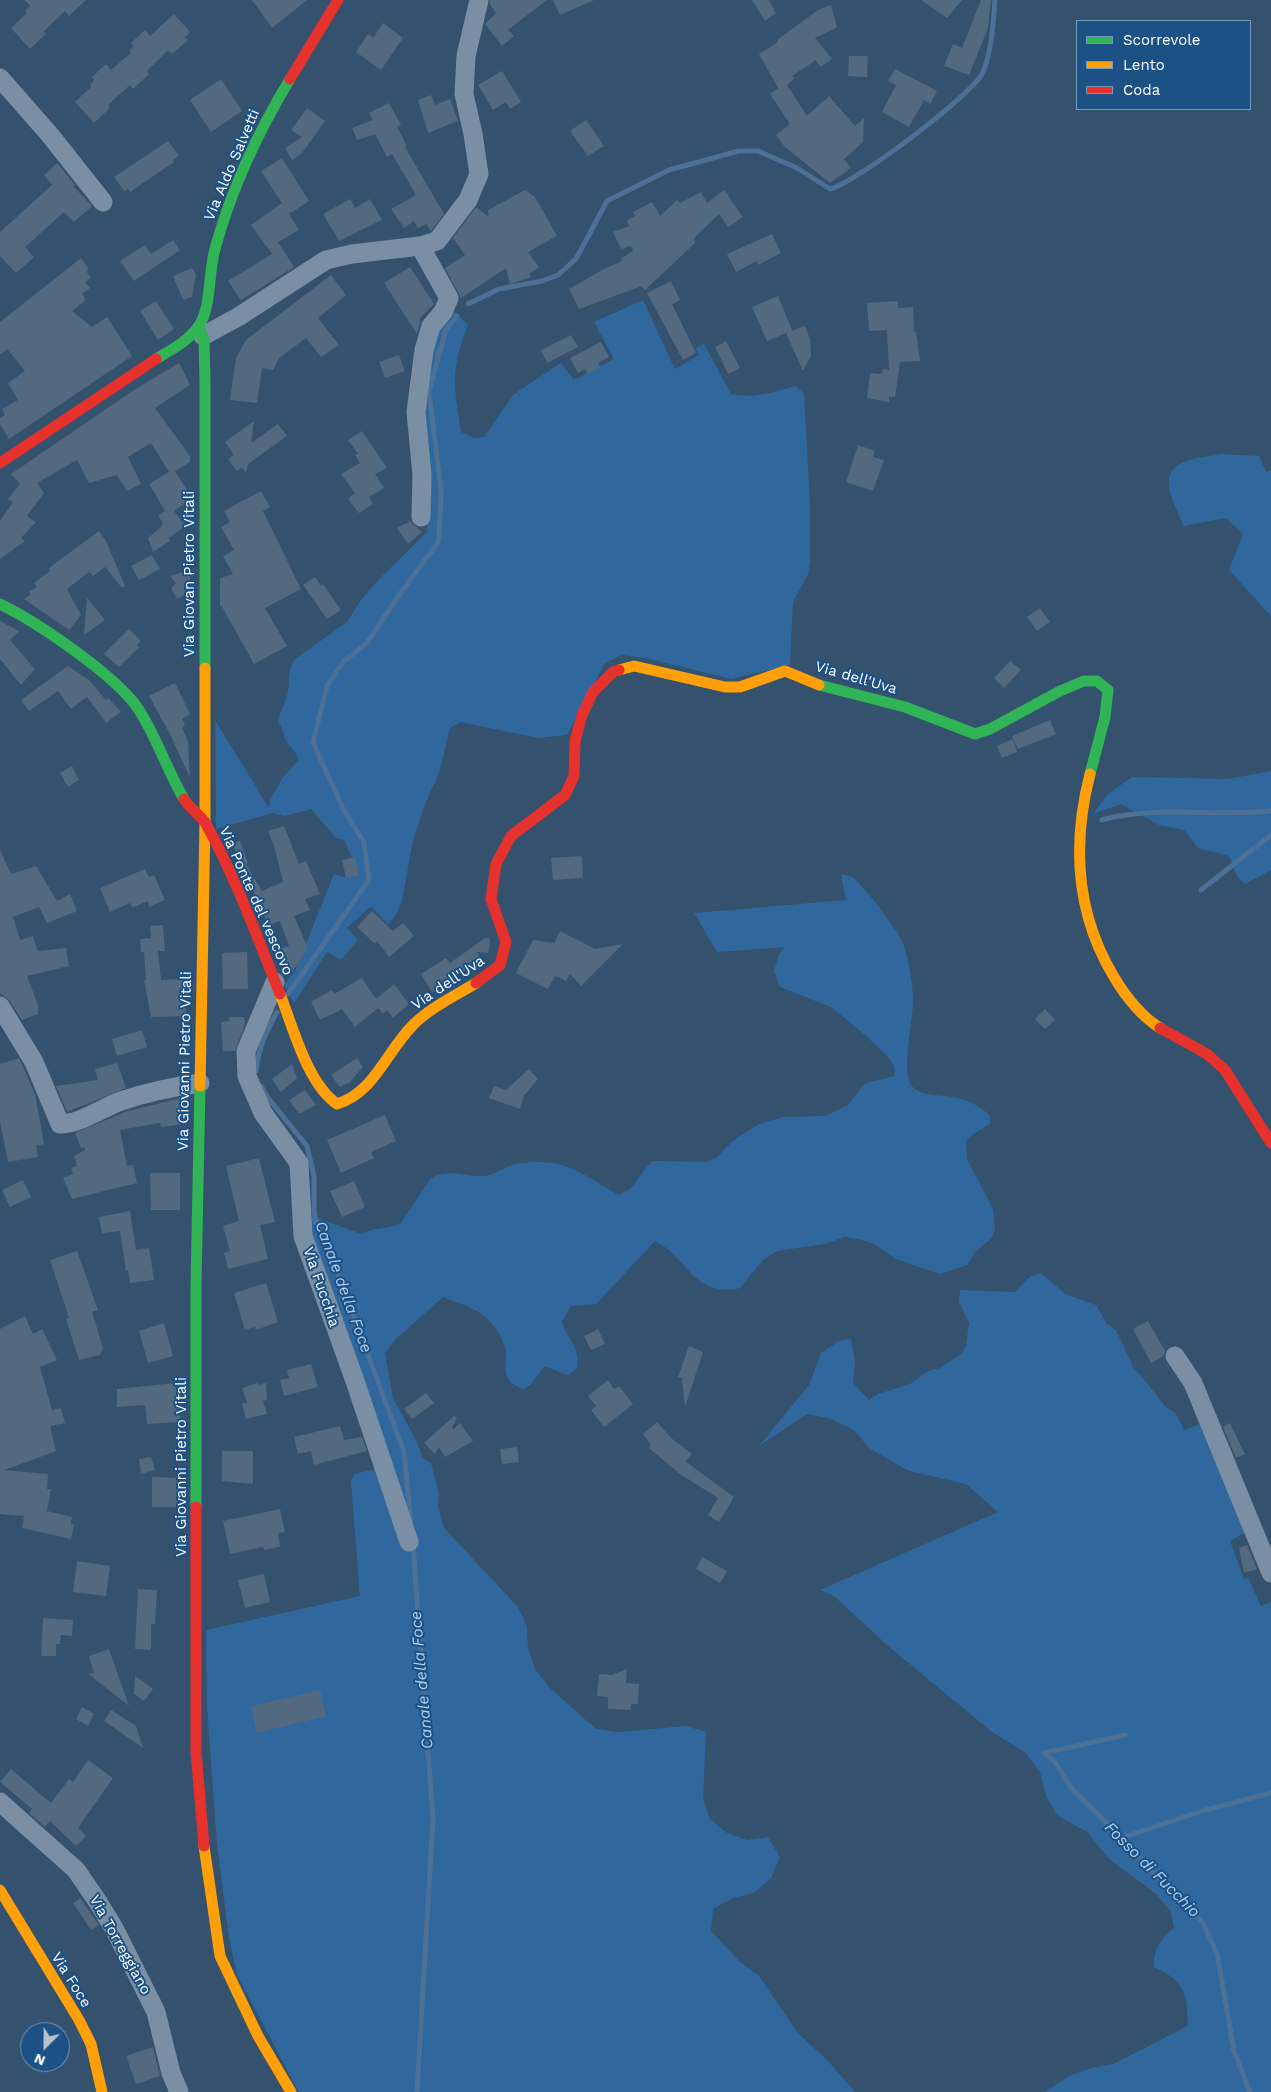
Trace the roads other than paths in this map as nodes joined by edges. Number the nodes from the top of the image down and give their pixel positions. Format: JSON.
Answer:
{"nodes":[{"id":1,"x":338,"y":0,"type":"edge"},
{"id":2,"x":479,"y":0,"type":"edge"},
{"id":3,"x":0,"y":78,"type":"edge"},
{"id":4,"x":103,"y":202,"type":"dead end"},
{"id":5,"x":420,"y":246,"type":"junction"},
{"id":6,"x":201,"y":331,"type":"junction"},
{"id":7,"x":0,"y":463,"type":"edge"},
{"id":8,"x":421,"y":517,"type":"dead end"},
{"id":9,"x":0,"y":604,"type":"edge"},
{"id":10,"x":205,"y":822,"type":"junction"},
{"id":11,"x":276,"y":985,"type":"junction"},
{"id":12,"x":0,"y":1006,"type":"edge"},
{"id":13,"x":200,"y":1083,"type":"junction"},
{"id":14,"x":337,"y":1104,"type":"joint"},
{"id":15,"x":1271,"y":1143,"type":"edge"},
{"id":16,"x":1175,"y":1356,"type":"dead end"},
{"id":17,"x":409,"y":1542,"type":"dead end"},
{"id":18,"x":1271,"y":1573,"type":"edge"},
{"id":19,"x":0,"y":1802,"type":"edge"},
{"id":20,"x":0,"y":1890,"type":"edge"},
{"id":21,"x":102,"y":2092,"type":"edge"},
{"id":22,"x":179,"y":2092,"type":"edge"},
{"id":23,"x":291,"y":2092,"type":"edge"}],
"edges":[{"from":1,"to":6,"type":"street","name":"Via Aldo Salvetti"},
{"from":2,"to":5,"type":"street"},
{"from":3,"to":4,"type":"street"},
{"from":5,"to":6,"type":"street"},
{"from":5,"to":8,"type":"street"},
{"from":6,"to":7,"type":"street"},
{"from":6,"to":10,"type":"street","name":"Via Giovan Pietro Vitali"},
{"from":9,"to":10,"type":"street","name":"Via Ponte del vescovo"},
{"from":10,"to":11,"type":"street","name":"Via Ponte del vescovo"},
{"from":10,"to":13,"type":"street","name":"Via Giovanni Pietro Vitali"},
{"from":11,"to":14,"type":"street","name":"Via Ponte del vescovo"},
{"from":11,"to":17,"type":"street","name":"Via Fucchia"},
{"from":12,"to":13,"type":"street"},
{"from":13,"to":23,"type":"street","name":"Via Giovanni Pietro Vitali"},
{"from":14,"to":15,"type":"street","name":"Via dell'Uva"},
{"from":16,"to":18,"type":"street"},
{"from":19,"to":22,"type":"street","name":"Via Torreggiano"},
{"from":20,"to":21,"type":"street","name":"Via Foce"}]}
